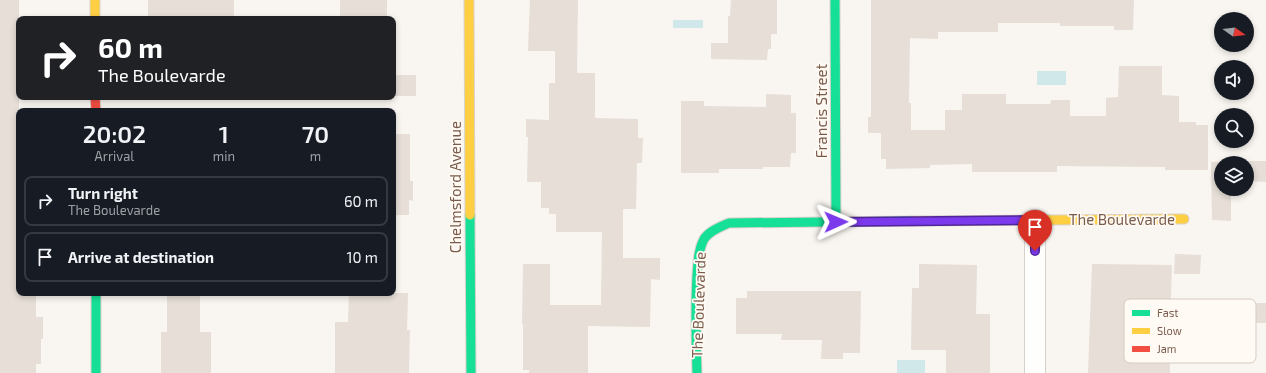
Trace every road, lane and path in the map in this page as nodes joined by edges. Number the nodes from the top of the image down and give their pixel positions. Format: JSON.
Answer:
{"nodes":[{"id":1,"x":95,"y":0,"type":"edge"},
{"id":2,"x":469,"y":0,"type":"edge"},
{"id":3,"x":835,"y":0,"type":"edge"},
{"id":4,"x":95,"y":16,"type":"edge"},
{"id":5,"x":1184,"y":219,"type":"dead end"},
{"id":6,"x":1035,"y":220,"type":"junction"},
{"id":7,"x":836,"y":222,"type":"junction"},
{"id":8,"x":96,"y":296,"type":"edge"},
{"id":9,"x":96,"y":373,"type":"edge"},
{"id":10,"x":471,"y":373,"type":"edge"},
{"id":11,"x":697,"y":373,"type":"edge"},
{"id":12,"x":1035,"y":373,"type":"edge"}],
"edges":[{"from":1,"to":4,"type":"street"},
{"from":2,"to":10,"type":"street","name":"Chelmsford Avenue"},
{"from":3,"to":7,"type":"street","name":"Francis Street"},
{"from":5,"to":6,"type":"street","name":"The Boulevarde"},
{"from":6,"to":7,"type":"street","name":"The Boulevarde"},
{"from":6,"to":12,"type":"street"},
{"from":7,"to":11,"type":"street","name":"The Boulevarde"},
{"from":8,"to":9,"type":"street"}]}
